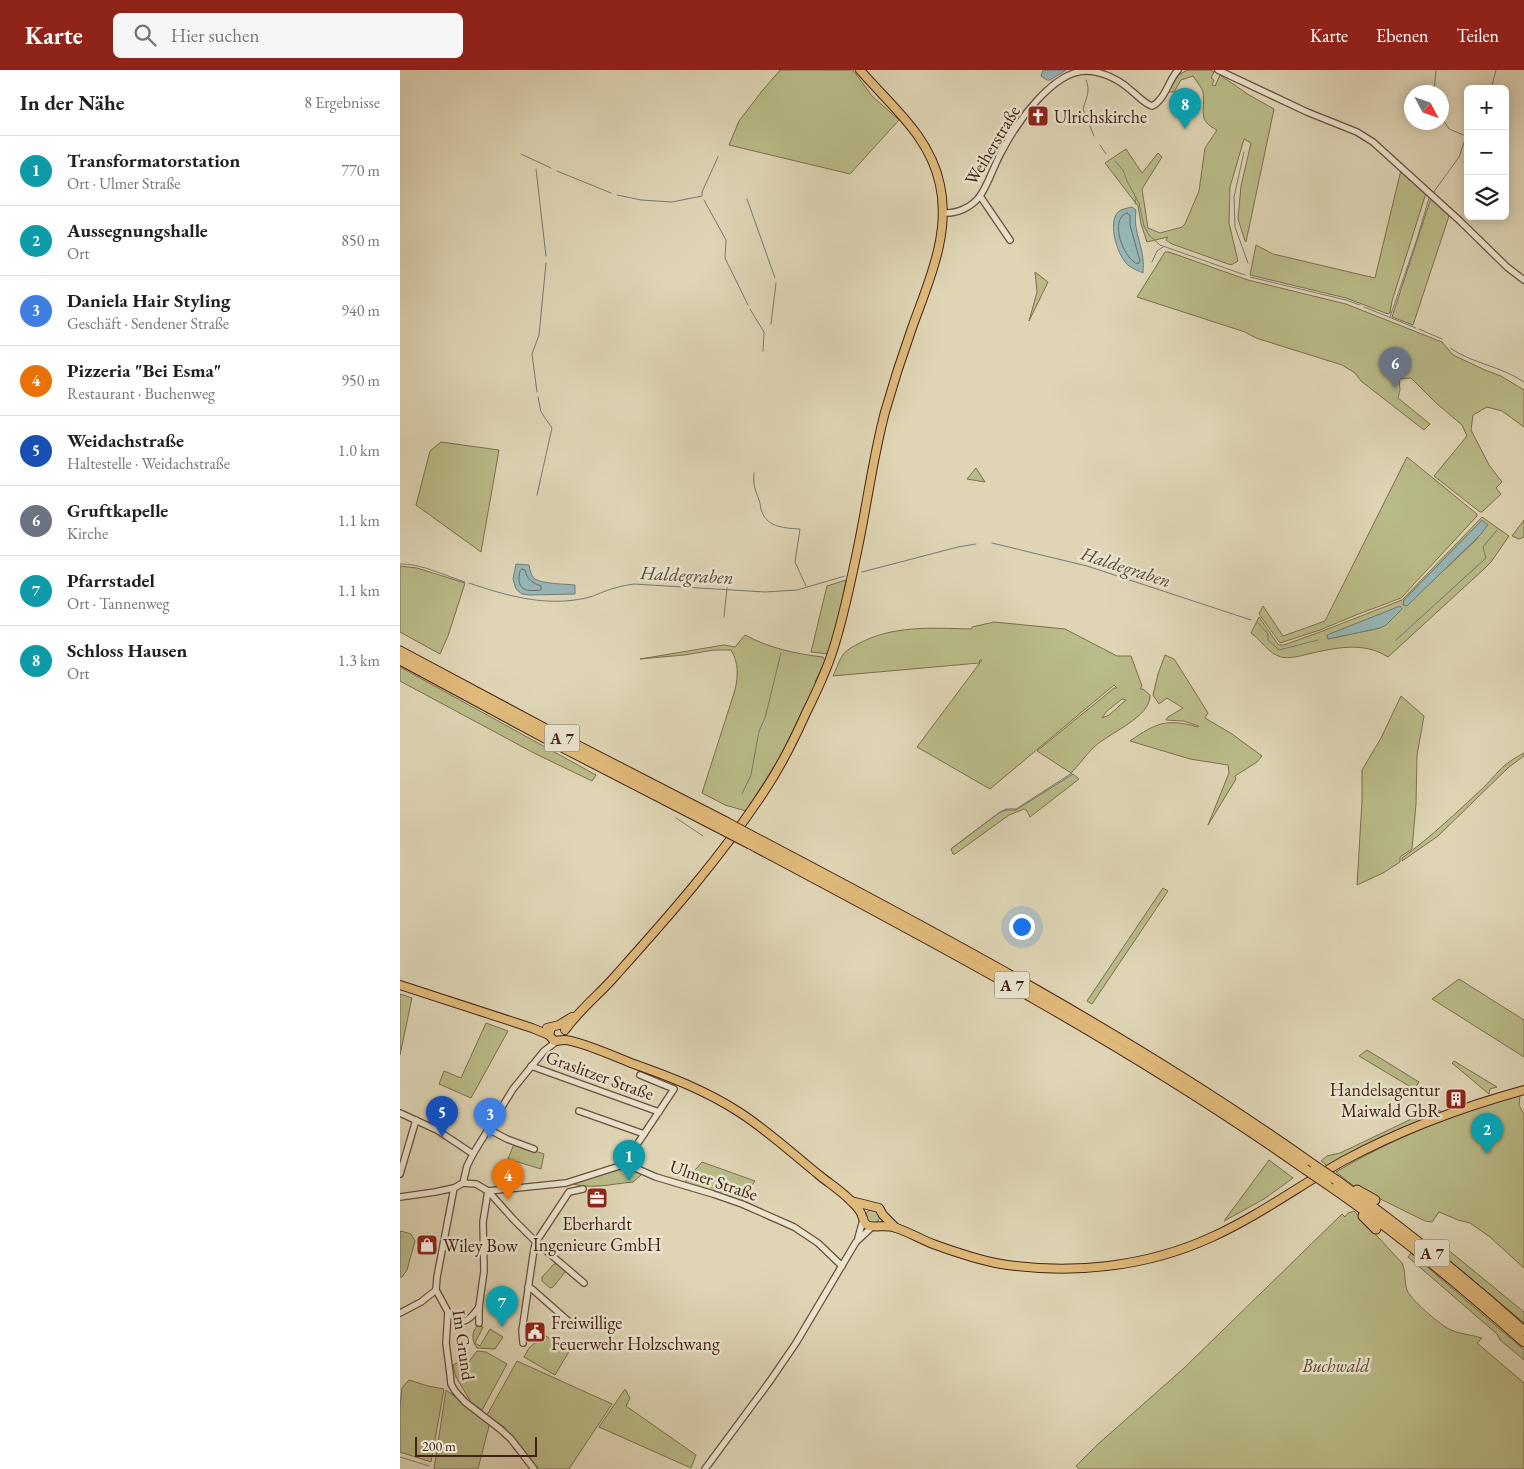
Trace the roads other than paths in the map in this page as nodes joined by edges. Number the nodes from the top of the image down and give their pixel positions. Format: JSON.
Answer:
{"nodes":[{"id":1,"x":860,"y":70,"type":"edge"},
{"id":2,"x":1178,"y":70,"type":"edge"},
{"id":3,"x":1218,"y":70,"type":"edge"},
{"id":4,"x":980,"y":196,"type":"junction"},
{"id":5,"x":944,"y":213,"type":"junction"},
{"id":6,"x":1010,"y":240,"type":"dead end"},
{"id":7,"x":1524,"y":280,"type":"edge"},
{"id":8,"x":400,"y":651,"type":"edge"},
{"id":9,"x":400,"y":660,"type":"edge"},
{"id":10,"x":724,"y":826,"type":"junction"},
{"id":11,"x":752,"y":841,"type":"junction"},
{"id":12,"x":400,"y":985,"type":"edge"},
{"id":13,"x":557,"y":1034,"type":"junction"},
{"id":14,"x":531,"y":1066,"type":"junction"},
{"id":15,"x":640,"y":1076,"type":"dead end"},
{"id":16,"x":1524,"y":1090,"type":"edge"},
{"id":17,"x":579,"y":1112,"type":"dead end"},
{"id":18,"x":658,"y":1112,"type":"junction"},
{"id":19,"x":400,"y":1113,"type":"edge"},
{"id":20,"x":416,"y":1120,"type":"junction"},
{"id":21,"x":488,"y":1129,"type":"junction"},
{"id":22,"x":644,"y":1134,"type":"junction"},
{"id":23,"x":534,"y":1149,"type":"dead end"},
{"id":24,"x":473,"y":1154,"type":"junction"},
{"id":25,"x":626,"y":1164,"type":"junction"},
{"id":26,"x":400,"y":1174,"type":"edge"},
{"id":27,"x":1336,"y":1180,"type":"junction"},
{"id":28,"x":463,"y":1183,"type":"junction"},
{"id":29,"x":454,"y":1188,"type":"junction"},
{"id":30,"x":583,"y":1189,"type":"dead end"},
{"id":31,"x":488,"y":1191,"type":"junction"},
{"id":32,"x":1342,"y":1194,"type":"junction"},
{"id":33,"x":400,"y":1197,"type":"edge"},
{"id":34,"x":1376,"y":1200,"type":"dead end"},
{"id":35,"x":851,"y":1201,"type":"junction"},
{"id":36,"x":870,"y":1206,"type":"junction"},
{"id":37,"x":883,"y":1215,"type":"junction"},
{"id":38,"x":863,"y":1218,"type":"junction"},
{"id":39,"x":875,"y":1226,"type":"junction"},
{"id":40,"x":896,"y":1228,"type":"junction"},
{"id":41,"x":1376,"y":1229,"type":"dead end"},
{"id":42,"x":536,"y":1242,"type":"junction"},
{"id":43,"x":856,"y":1242,"type":"junction"},
{"id":44,"x":843,"y":1263,"type":"junction"},
{"id":45,"x":584,"y":1283,"type":"dead end"},
{"id":46,"x":528,"y":1287,"type":"junction"},
{"id":47,"x":436,"y":1290,"type":"junction"},
{"id":48,"x":479,"y":1307,"type":"junction"},
{"id":49,"x":448,"y":1312,"type":"junction"},
{"id":50,"x":400,"y":1313,"type":"edge"},
{"id":51,"x":458,"y":1320,"type":"junction"},
{"id":52,"x":479,"y":1324,"type":"dead end"},
{"id":53,"x":448,"y":1325,"type":"junction"},
{"id":54,"x":574,"y":1326,"type":"dead end"},
{"id":55,"x":1524,"y":1331,"type":"edge"},
{"id":56,"x":1524,"y":1342,"type":"edge"},
{"id":57,"x":523,"y":1343,"type":"dead end"},
{"id":58,"x":534,"y":1469,"type":"edge"},
{"id":59,"x":705,"y":1469,"type":"edge"}],
"edges":[{"from":1,"to":5,"type":"main road"},
{"from":2,"to":4,"type":"street","name":"Weiherstraße"},
{"from":3,"to":7,"type":"street"},
{"from":4,"to":5,"type":"street","name":"Weiherstraße"},
{"from":4,"to":6,"type":"street"},
{"from":5,"to":13,"type":"main road"},
{"from":8,"to":10,"type":"highway","number":"A 7"},
{"from":9,"to":10,"type":"highway","number":"A 7"},
{"from":10,"to":11,"type":"highway","number":"A 7","bridge":true},
{"from":11,"to":27,"type":"highway","number":"A 7","bridge":true},
{"from":11,"to":32,"type":"highway","number":"A 7","bridge":true},
{"from":12,"to":13,"type":"main road"},
{"from":13,"to":14,"type":"street"},
{"from":13,"to":35,"type":"main road"},
{"from":14,"to":18,"type":"street","name":"Graslitzer Straße"},
{"from":14,"to":21,"type":"street"},
{"from":15,"to":18,"type":"street"},
{"from":16,"to":40,"type":"main road"},
{"from":17,"to":22,"type":"street"},
{"from":18,"to":22,"type":"street"},
{"from":19,"to":20,"type":"street"},
{"from":20,"to":24,"type":"street"},
{"from":20,"to":26,"type":"street"},
{"from":21,"to":23,"type":"street"},
{"from":21,"to":24,"type":"street"},
{"from":22,"to":25,"type":"street"},
{"from":24,"to":28,"type":"street"},
{"from":25,"to":31,"type":"street"},
{"from":25,"to":44,"type":"street","name":"Ulmer Straße"},
{"from":27,"to":34,"type":"highway"},
{"from":27,"to":55,"type":"highway","number":"A 7"},
{"from":28,"to":29,"type":"street"},
{"from":28,"to":31,"type":"street"},
{"from":29,"to":33,"type":"street"},
{"from":29,"to":47,"type":"street","name":"Im Grund"},
{"from":30,"to":42,"type":"street"},
{"from":31,"to":42,"type":"street"},
{"from":31,"to":48,"type":"street"},
{"from":32,"to":41,"type":"highway"},
{"from":32,"to":56,"type":"highway","number":"A 7"},
{"from":35,"to":36,"type":"main road"},
{"from":35,"to":38,"type":"main road"},
{"from":36,"to":37,"type":"main road"},
{"from":36,"to":38,"type":"main road"},
{"from":37,"to":39,"type":"main road"},
{"from":37,"to":40,"type":"main road"},
{"from":38,"to":39,"type":"main road"},
{"from":38,"to":43,"type":"street"},
{"from":39,"to":40,"type":"main road"},
{"from":39,"to":43,"type":"street"},
{"from":42,"to":45,"type":"street"},
{"from":42,"to":46,"type":"street"},
{"from":43,"to":44,"type":"street"},
{"from":44,"to":59,"type":"street"},
{"from":46,"to":54,"type":"street"},
{"from":46,"to":57,"type":"street"},
{"from":47,"to":49,"type":"street","name":"Im Grund"},
{"from":47,"to":50,"type":"street"},
{"from":48,"to":51,"type":"street"},
{"from":48,"to":52,"type":"street"},
{"from":49,"to":51,"type":"street"},
{"from":49,"to":53,"type":"street","name":"Im Grund"},
{"from":51,"to":53,"type":"street"},
{"from":53,"to":58,"type":"street","name":"Im Grund"}]}
